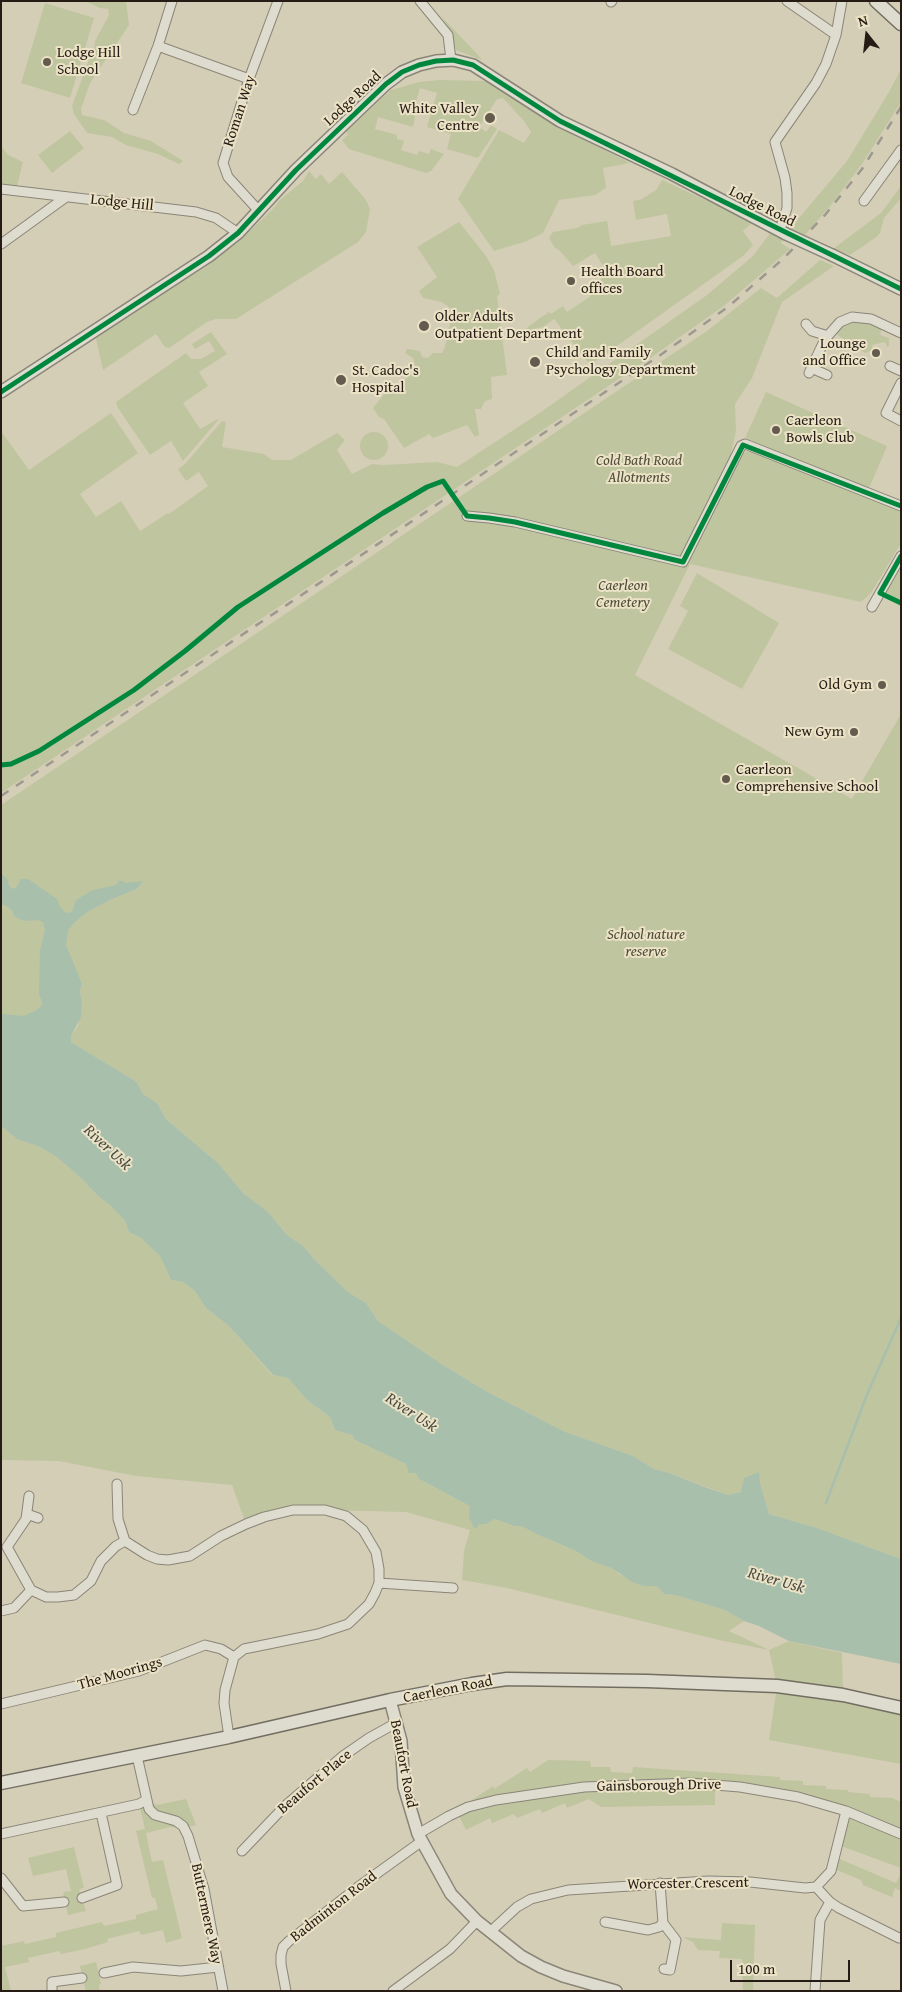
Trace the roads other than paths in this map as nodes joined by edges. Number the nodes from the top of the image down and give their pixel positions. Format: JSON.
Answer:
{"nodes":[{"id":1,"x":172,"y":1,"type":"edge"},
{"id":2,"x":278,"y":1,"type":"edge"},
{"id":3,"x":420,"y":1,"type":"edge"},
{"id":4,"x":787,"y":1,"type":"edge"},
{"id":5,"x":842,"y":1,"type":"edge"},
{"id":6,"x":876,"y":1,"type":"edge"},
{"id":7,"x":901,"y":24,"type":"edge"},
{"id":8,"x":836,"y":35,"type":"junction"},
{"id":9,"x":158,"y":46,"type":"junction"},
{"id":10,"x":451,"y":60,"type":"junction"},
{"id":11,"x":249,"y":79,"type":"junction"},
{"id":12,"x":133,"y":110,"type":"dead end"},
{"id":13,"x":901,"y":150,"type":"edge"},
{"id":14,"x":1,"y":189,"type":"edge"},
{"id":15,"x":66,"y":197,"type":"junction"},
{"id":16,"x":864,"y":201,"type":"dead end"},
{"id":17,"x":259,"y":211,"type":"junction"},
{"id":18,"x":783,"y":232,"type":"junction"},
{"id":19,"x":238,"y":233,"type":"junction"},
{"id":20,"x":1,"y":244,"type":"edge"},
{"id":21,"x":901,"y":289,"type":"edge"},
{"id":22,"x":806,"y":324,"type":"dead end"},
{"id":23,"x":901,"y":333,"type":"edge"},
{"id":24,"x":828,"y":336,"type":"junction"},
{"id":25,"x":890,"y":366,"type":"dead end"},
{"id":26,"x":901,"y":371,"type":"edge"},
{"id":27,"x":827,"y":375,"type":"dead end"},
{"id":28,"x":901,"y":383,"type":"edge"},
{"id":29,"x":1,"y":392,"type":"edge"},
{"id":30,"x":901,"y":421,"type":"edge"},
{"id":31,"x":901,"y":506,"type":"edge"},
{"id":32,"x":467,"y":516,"type":"dead end"},
{"id":33,"x":901,"y":556,"type":"edge"},
{"id":34,"x":872,"y":607,"type":"dead end"},
{"id":35,"x":117,"y":1484,"type":"dead end"},
{"id":36,"x":29,"y":1496,"type":"dead end"},
{"id":37,"x":27,"y":1514,"type":"junction"},
{"id":38,"x":38,"y":1518,"type":"dead end"},
{"id":39,"x":126,"y":1541,"type":"junction"},
{"id":40,"x":4,"y":1546,"type":"edge"},
{"id":41,"x":379,"y":1583,"type":"junction"},
{"id":42,"x":453,"y":1588,"type":"dead end"},
{"id":43,"x":31,"y":1590,"type":"junction"},
{"id":44,"x":1,"y":1611,"type":"edge"},
{"id":45,"x":234,"y":1657,"type":"junction"},
{"id":46,"x":390,"y":1700,"type":"junction"},
{"id":47,"x":1,"y":1704,"type":"edge"},
{"id":48,"x":901,"y":1708,"type":"edge"},
{"id":49,"x":396,"y":1723,"type":"junction"},
{"id":50,"x":229,"y":1737,"type":"junction"},
{"id":51,"x":137,"y":1756,"type":"junction"},
{"id":52,"x":1,"y":1783,"type":"edge"},
{"id":53,"x":146,"y":1800,"type":"junction"},
{"id":54,"x":846,"y":1811,"type":"junction"},
{"id":55,"x":101,"y":1813,"type":"junction"},
{"id":56,"x":1,"y":1834,"type":"edge"},
{"id":57,"x":901,"y":1834,"type":"edge"},
{"id":58,"x":420,"y":1838,"type":"junction"},
{"id":59,"x":242,"y":1851,"type":"dead end"},
{"id":60,"x":1,"y":1878,"type":"edge"},
{"id":61,"x":660,"y":1883,"type":"junction"},
{"id":62,"x":816,"y":1886,"type":"junction"},
{"id":63,"x":82,"y":1898,"type":"dead end"},
{"id":64,"x":64,"y":1902,"type":"dead end"},
{"id":65,"x":830,"y":1902,"type":"junction"},
{"id":66,"x":477,"y":1921,"type":"junction"},
{"id":67,"x":604,"y":1922,"type":"dead end"},
{"id":68,"x":663,"y":1924,"type":"junction"},
{"id":69,"x":490,"y":1932,"type":"junction"},
{"id":70,"x":899,"y":1938,"type":"dead end"},
{"id":71,"x":218,"y":1967,"type":"junction"},
{"id":72,"x":664,"y":1969,"type":"dead end"},
{"id":73,"x":104,"y":1973,"type":"dead end"},
{"id":74,"x":82,"y":1978,"type":"dead end"},
{"id":75,"x":52,"y":1991,"type":"edge"},
{"id":76,"x":222,"y":1991,"type":"edge"},
{"id":77,"x":286,"y":1991,"type":"edge"},
{"id":78,"x":393,"y":1991,"type":"edge"},
{"id":79,"x":616,"y":1991,"type":"edge"},
{"id":80,"x":815,"y":1991,"type":"edge"}],
"edges":[{"from":1,"to":9,"type":"street"},
{"from":2,"to":11,"type":"street","name":"Roman Way"},
{"from":3,"to":10,"type":"street"},
{"from":4,"to":8,"type":"street"},
{"from":5,"to":8,"type":"street"},
{"from":6,"to":7,"type":"main road"},
{"from":8,"to":18,"type":"street"},
{"from":9,"to":11,"type":"street"},
{"from":9,"to":12,"type":"street"},
{"from":10,"to":17,"type":"street","name":"Lodge Road"},
{"from":10,"to":18,"type":"street","name":"Lodge Road"},
{"from":11,"to":17,"type":"street","name":"Roman Way"},
{"from":13,"to":16,"type":"street"},
{"from":14,"to":15,"type":"street","name":"Lodge Hill"},
{"from":15,"to":19,"type":"street","name":"Lodge Hill"},
{"from":15,"to":20,"type":"street"},
{"from":17,"to":19,"type":"street","name":"Lodge Road"},
{"from":18,"to":21,"type":"street","name":"Lodge Road","bridge":true},
{"from":19,"to":29,"type":"street","name":"Lodge Road"},
{"from":22,"to":24,"type":"street"},
{"from":23,"to":24,"type":"street"},
{"from":24,"to":27,"type":"street"},
{"from":25,"to":26,"type":"street"},
{"from":28,"to":30,"type":"street"},
{"from":31,"to":32,"type":"street"},
{"from":33,"to":34,"type":"street"},
{"from":35,"to":39,"type":"street"},
{"from":36,"to":37,"type":"street"},
{"from":37,"to":38,"type":"street"},
{"from":37,"to":40,"type":"street"},
{"from":39,"to":41,"type":"street"},
{"from":39,"to":43,"type":"street"},
{"from":40,"to":43,"type":"street"},
{"from":41,"to":42,"type":"street"},
{"from":41,"to":45,"type":"street"},
{"from":43,"to":44,"type":"street"},
{"from":45,"to":47,"type":"street","name":"The Moorings"},
{"from":45,"to":50,"type":"street"},
{"from":46,"to":48,"type":"main road","name":"Caerleon Road"},
{"from":46,"to":49,"type":"street","name":"Beaufort Road"},
{"from":46,"to":50,"type":"main road","name":"Caerleon Road"},
{"from":49,"to":58,"type":"street","name":"Beaufort Road"},
{"from":49,"to":59,"type":"street","name":"Beaufort Place"},
{"from":50,"to":51,"type":"main road","name":"Caerleon Road"},
{"from":51,"to":52,"type":"main road","name":"Caerleon Road"},
{"from":51,"to":53,"type":"street"},
{"from":53,"to":55,"type":"street"},
{"from":53,"to":71,"type":"street","name":"Buttermere Way"},
{"from":54,"to":57,"type":"street","name":"Gainsborough Drive"},
{"from":54,"to":58,"type":"street","name":"Gainsborough Drive"},
{"from":54,"to":62,"type":"street"},
{"from":55,"to":56,"type":"street"},
{"from":55,"to":63,"type":"street"},
{"from":58,"to":66,"type":"street","name":"Beaufort Road"},
{"from":58,"to":77,"type":"street","name":"Badminton Road"},
{"from":60,"to":64,"type":"street"},
{"from":61,"to":62,"type":"street","name":"Worcester Crescent"},
{"from":61,"to":68,"type":"street"},
{"from":61,"to":69,"type":"street","name":"Worcester Crescent"},
{"from":62,"to":65,"type":"street"},
{"from":65,"to":70,"type":"street"},
{"from":65,"to":80,"type":"street"},
{"from":66,"to":69,"type":"street","name":"Beaufort Road"},
{"from":66,"to":78,"type":"street"},
{"from":67,"to":68,"type":"street"},
{"from":68,"to":72,"type":"street"},
{"from":69,"to":79,"type":"street","name":"Beaufort Road"},
{"from":71,"to":73,"type":"street"},
{"from":71,"to":76,"type":"street","name":"Buttermere Way"},
{"from":74,"to":75,"type":"street"}]}
